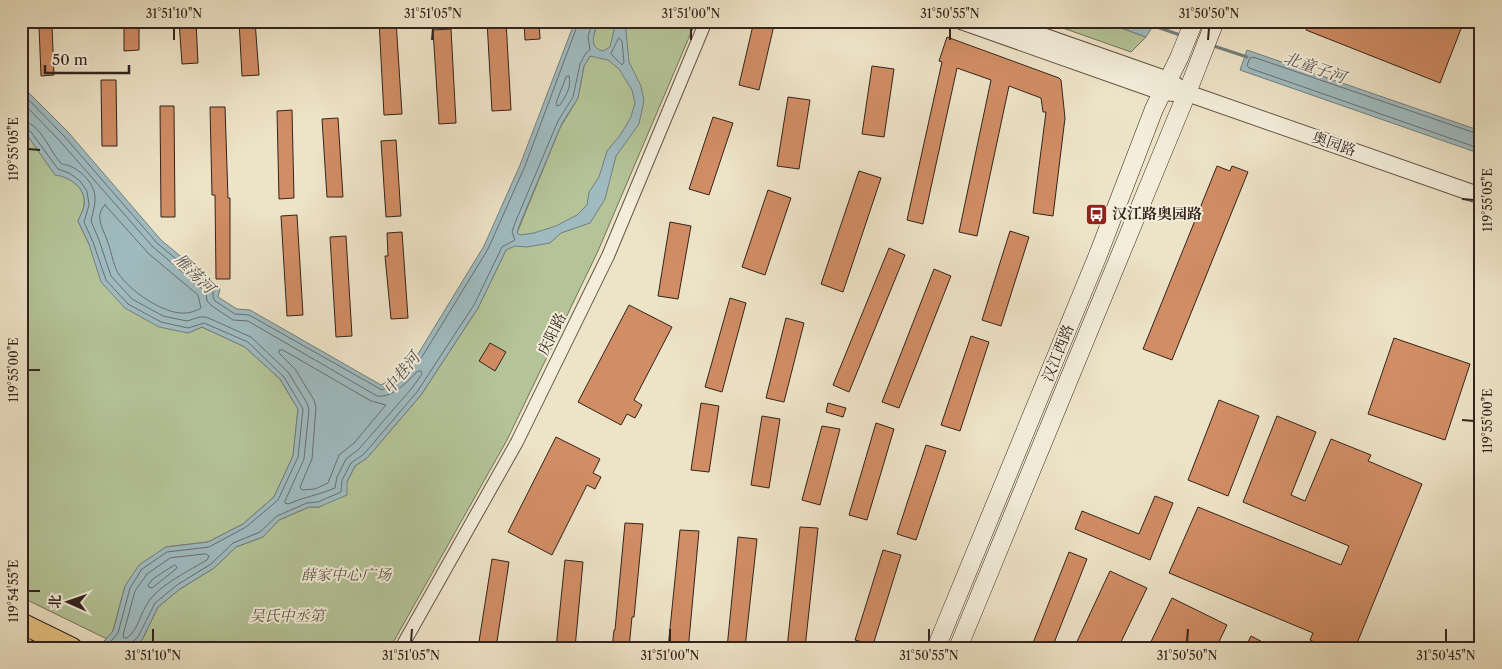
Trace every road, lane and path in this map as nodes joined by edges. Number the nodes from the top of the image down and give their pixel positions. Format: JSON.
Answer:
{"nodes":[{"id":1,"x":706,"y":21,"type":"edge"},
{"id":2,"x":961,"y":21,"type":"edge"},
{"id":3,"x":1000,"y":21,"type":"edge"},
{"id":4,"x":1193,"y":23,"type":"edge"},
{"id":5,"x":1214,"y":25,"type":"edge"},
{"id":6,"x":1165,"y":86,"type":"junction"},
{"id":7,"x":1187,"y":93,"type":"junction"},
{"id":8,"x":1481,"y":196,"type":"edge"},
{"id":9,"x":21,"y":623,"type":"edge"},
{"id":10,"x":72,"y":648,"type":"edge"},
{"id":11,"x":401,"y":648,"type":"edge"},
{"id":12,"x":936,"y":648,"type":"edge"},
{"id":13,"x":958,"y":648,"type":"edge"}],
"edges":[{"from":1,"to":11,"type":"street","name":"庆阳路"},
{"from":2,"to":6,"type":"street","name":"奥园路"},
{"from":3,"to":6,"type":"street","name":"奥园路"},
{"from":4,"to":6,"type":"main road","name":"汉江西路"},
{"from":5,"to":7,"type":"main road","name":"汉江西路"},
{"from":6,"to":7,"type":"street","name":"奥园路"},
{"from":6,"to":12,"type":"main road","name":"汉江西路"},
{"from":7,"to":8,"type":"street","name":"奥园路"},
{"from":7,"to":13,"type":"main road","name":"汉江西路"},
{"from":9,"to":10,"type":"main road"}]}
